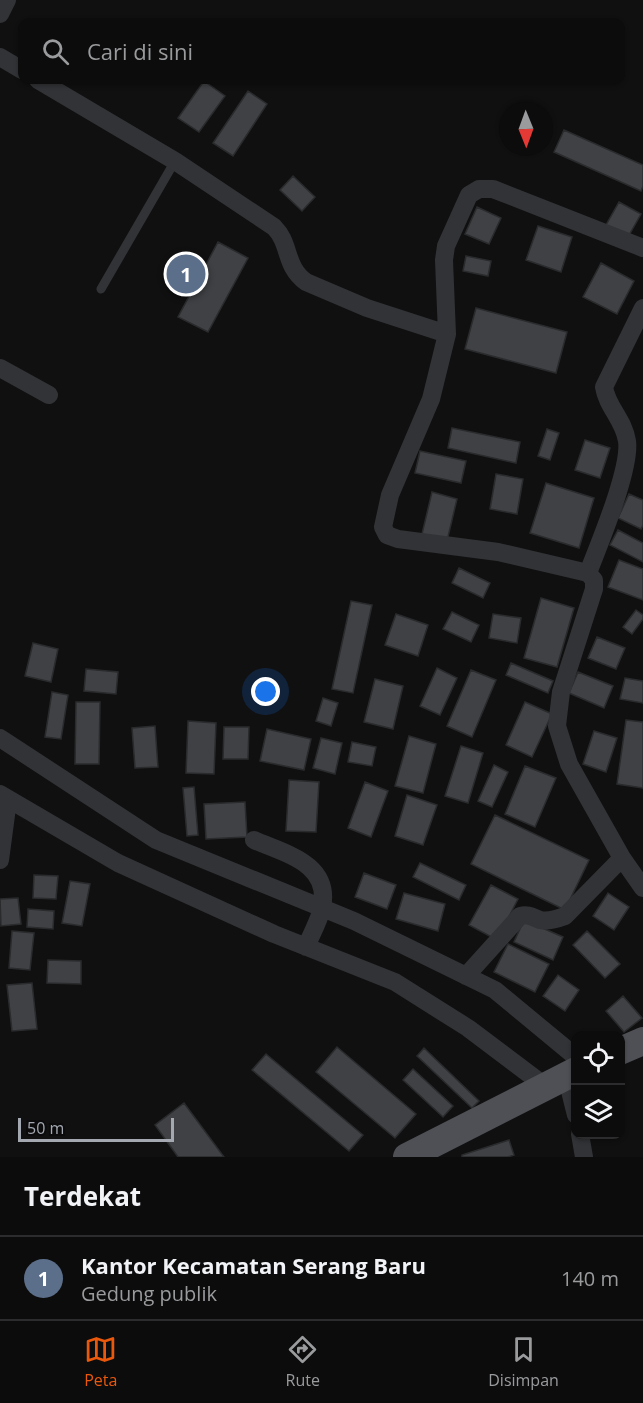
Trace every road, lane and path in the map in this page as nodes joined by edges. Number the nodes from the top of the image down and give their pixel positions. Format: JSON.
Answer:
{"nodes":[{"id":1,"x":7,"y":0,"type":"edge"},
{"id":2,"x":0,"y":14,"type":"edge"},
{"id":3,"x":0,"y":57,"type":"edge"},
{"id":4,"x":18,"y":68,"type":"edge"},
{"id":5,"x":45,"y":84,"type":"edge"},
{"id":6,"x":174,"y":161,"type":"junction"},
{"id":7,"x":643,"y":248,"type":"edge"},
{"id":8,"x":101,"y":289,"type":"dead end"},
{"id":9,"x":643,"y":308,"type":"edge"},
{"id":10,"x":447,"y":334,"type":"junction"},
{"id":11,"x":0,"y":368,"type":"edge"},
{"id":12,"x":49,"y":395,"type":"dead end"},
{"id":13,"x":588,"y":573,"type":"junction"},
{"id":14,"x":0,"y":738,"type":"edge"},
{"id":15,"x":4,"y":797,"type":"edge"},
{"id":16,"x":254,"y":840,"type":"dead end"},
{"id":17,"x":622,"y":858,"type":"junction"},
{"id":18,"x":0,"y":860,"type":"edge"},
{"id":19,"x":643,"y":888,"type":"edge"},
{"id":20,"x":322,"y":908,"type":"junction"},
{"id":21,"x":306,"y":947,"type":"junction"},
{"id":22,"x":466,"y":976,"type":"junction"},
{"id":23,"x":566,"y":1072,"type":"edge"},
{"id":24,"x":571,"y":1094,"type":"edge"},
{"id":25,"x":581,"y":1139,"type":"edge"},
{"id":26,"x":407,"y":1157,"type":"edge"},
{"id":27,"x":584,"y":1157,"type":"edge"}],
"edges":[{"from":1,"to":2,"type":"street"},
{"from":3,"to":4,"type":"street"},
{"from":5,"to":6,"type":"street"},
{"from":6,"to":8,"type":"lane"},
{"from":6,"to":10,"type":"street"},
{"from":7,"to":10,"type":"street"},
{"from":9,"to":13,"type":"street"},
{"from":10,"to":13,"type":"street"},
{"from":11,"to":12,"type":"street"},
{"from":13,"to":17,"type":"street"},
{"from":14,"to":20,"type":"street"},
{"from":15,"to":18,"type":"street"},
{"from":15,"to":21,"type":"street"},
{"from":16,"to":20,"type":"street"},
{"from":17,"to":19,"type":"street"},
{"from":17,"to":22,"type":"street"},
{"from":20,"to":21,"type":"street"},
{"from":20,"to":22,"type":"street"},
{"from":21,"to":23,"type":"street"},
{"from":22,"to":23,"type":"street"},
{"from":23,"to":24,"type":"street"},
{"from":23,"to":26,"type":"main road"},
{"from":25,"to":27,"type":"street"}]}
